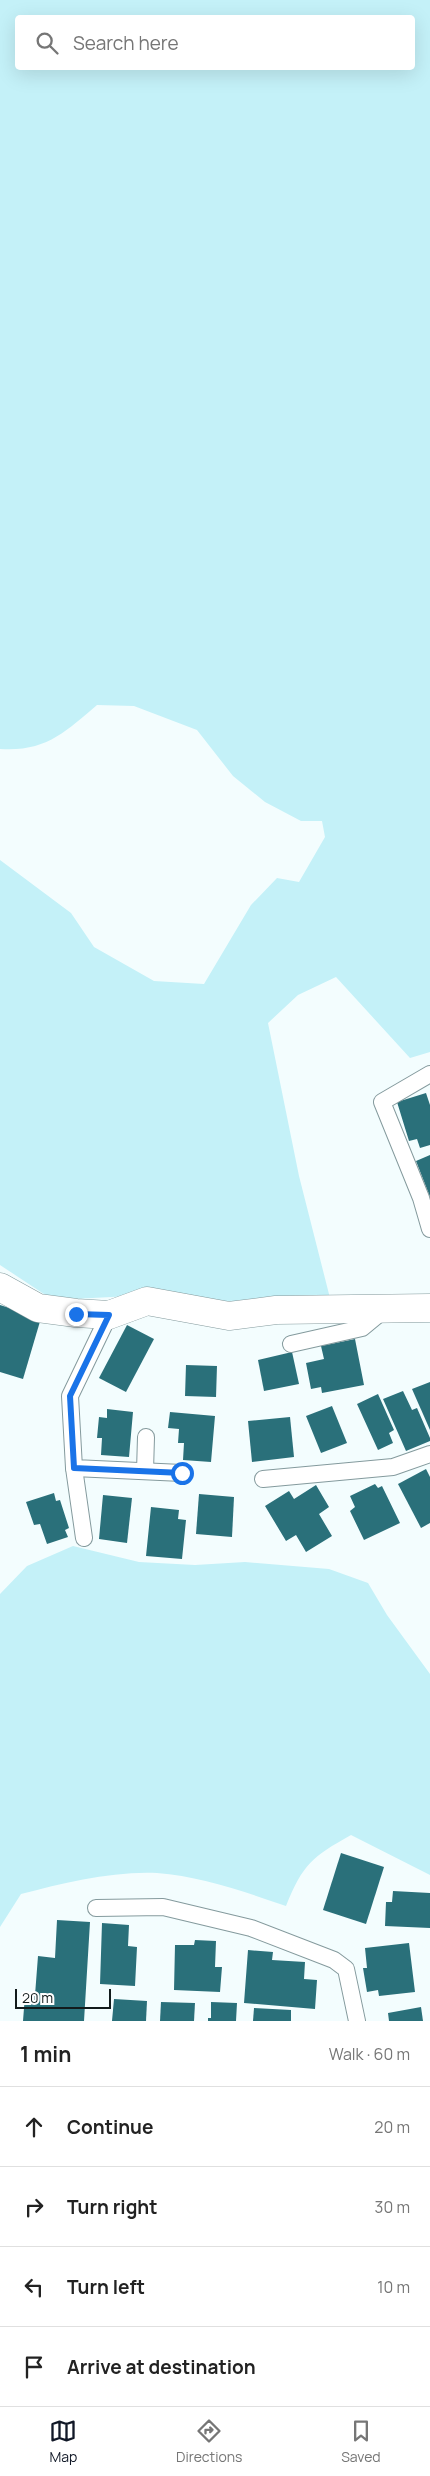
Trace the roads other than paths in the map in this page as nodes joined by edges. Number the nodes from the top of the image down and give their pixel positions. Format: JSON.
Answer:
{"nodes":[{"id":1,"x":430,"y":1074,"type":"edge"},
{"id":2,"x":430,"y":1230,"type":"edge"},
{"id":3,"x":0,"y":1287,"type":"edge"},
{"id":4,"x":386,"y":1308,"type":"junction"},
{"id":5,"x":430,"y":1308,"type":"edge"},
{"id":6,"x":109,"y":1315,"type":"junction"},
{"id":7,"x":291,"y":1344,"type":"dead end"},
{"id":8,"x":146,"y":1437,"type":"dead end"},
{"id":9,"x":430,"y":1454,"type":"edge"},
{"id":10,"x":74,"y":1468,"type":"junction"},
{"id":11,"x":145,"y":1471,"type":"junction"},
{"id":12,"x":182,"y":1473,"type":"dead end"},
{"id":13,"x":263,"y":1478,"type":"dead end"},
{"id":14,"x":84,"y":1538,"type":"dead end"},
{"id":15,"x":96,"y":1908,"type":"dead end"},
{"id":16,"x":357,"y":2021,"type":"edge"}],
"edges":[{"from":1,"to":2,"type":"lane"},
{"from":3,"to":6,"type":"street"},
{"from":4,"to":5,"type":"street"},
{"from":4,"to":6,"type":"street"},
{"from":4,"to":7,"type":"lane"},
{"from":6,"to":10,"type":"lane"},
{"from":8,"to":11,"type":"lane"},
{"from":9,"to":13,"type":"lane"},
{"from":10,"to":11,"type":"lane"},
{"from":10,"to":14,"type":"lane"},
{"from":11,"to":12,"type":"lane"},
{"from":15,"to":16,"type":"lane"}]}
